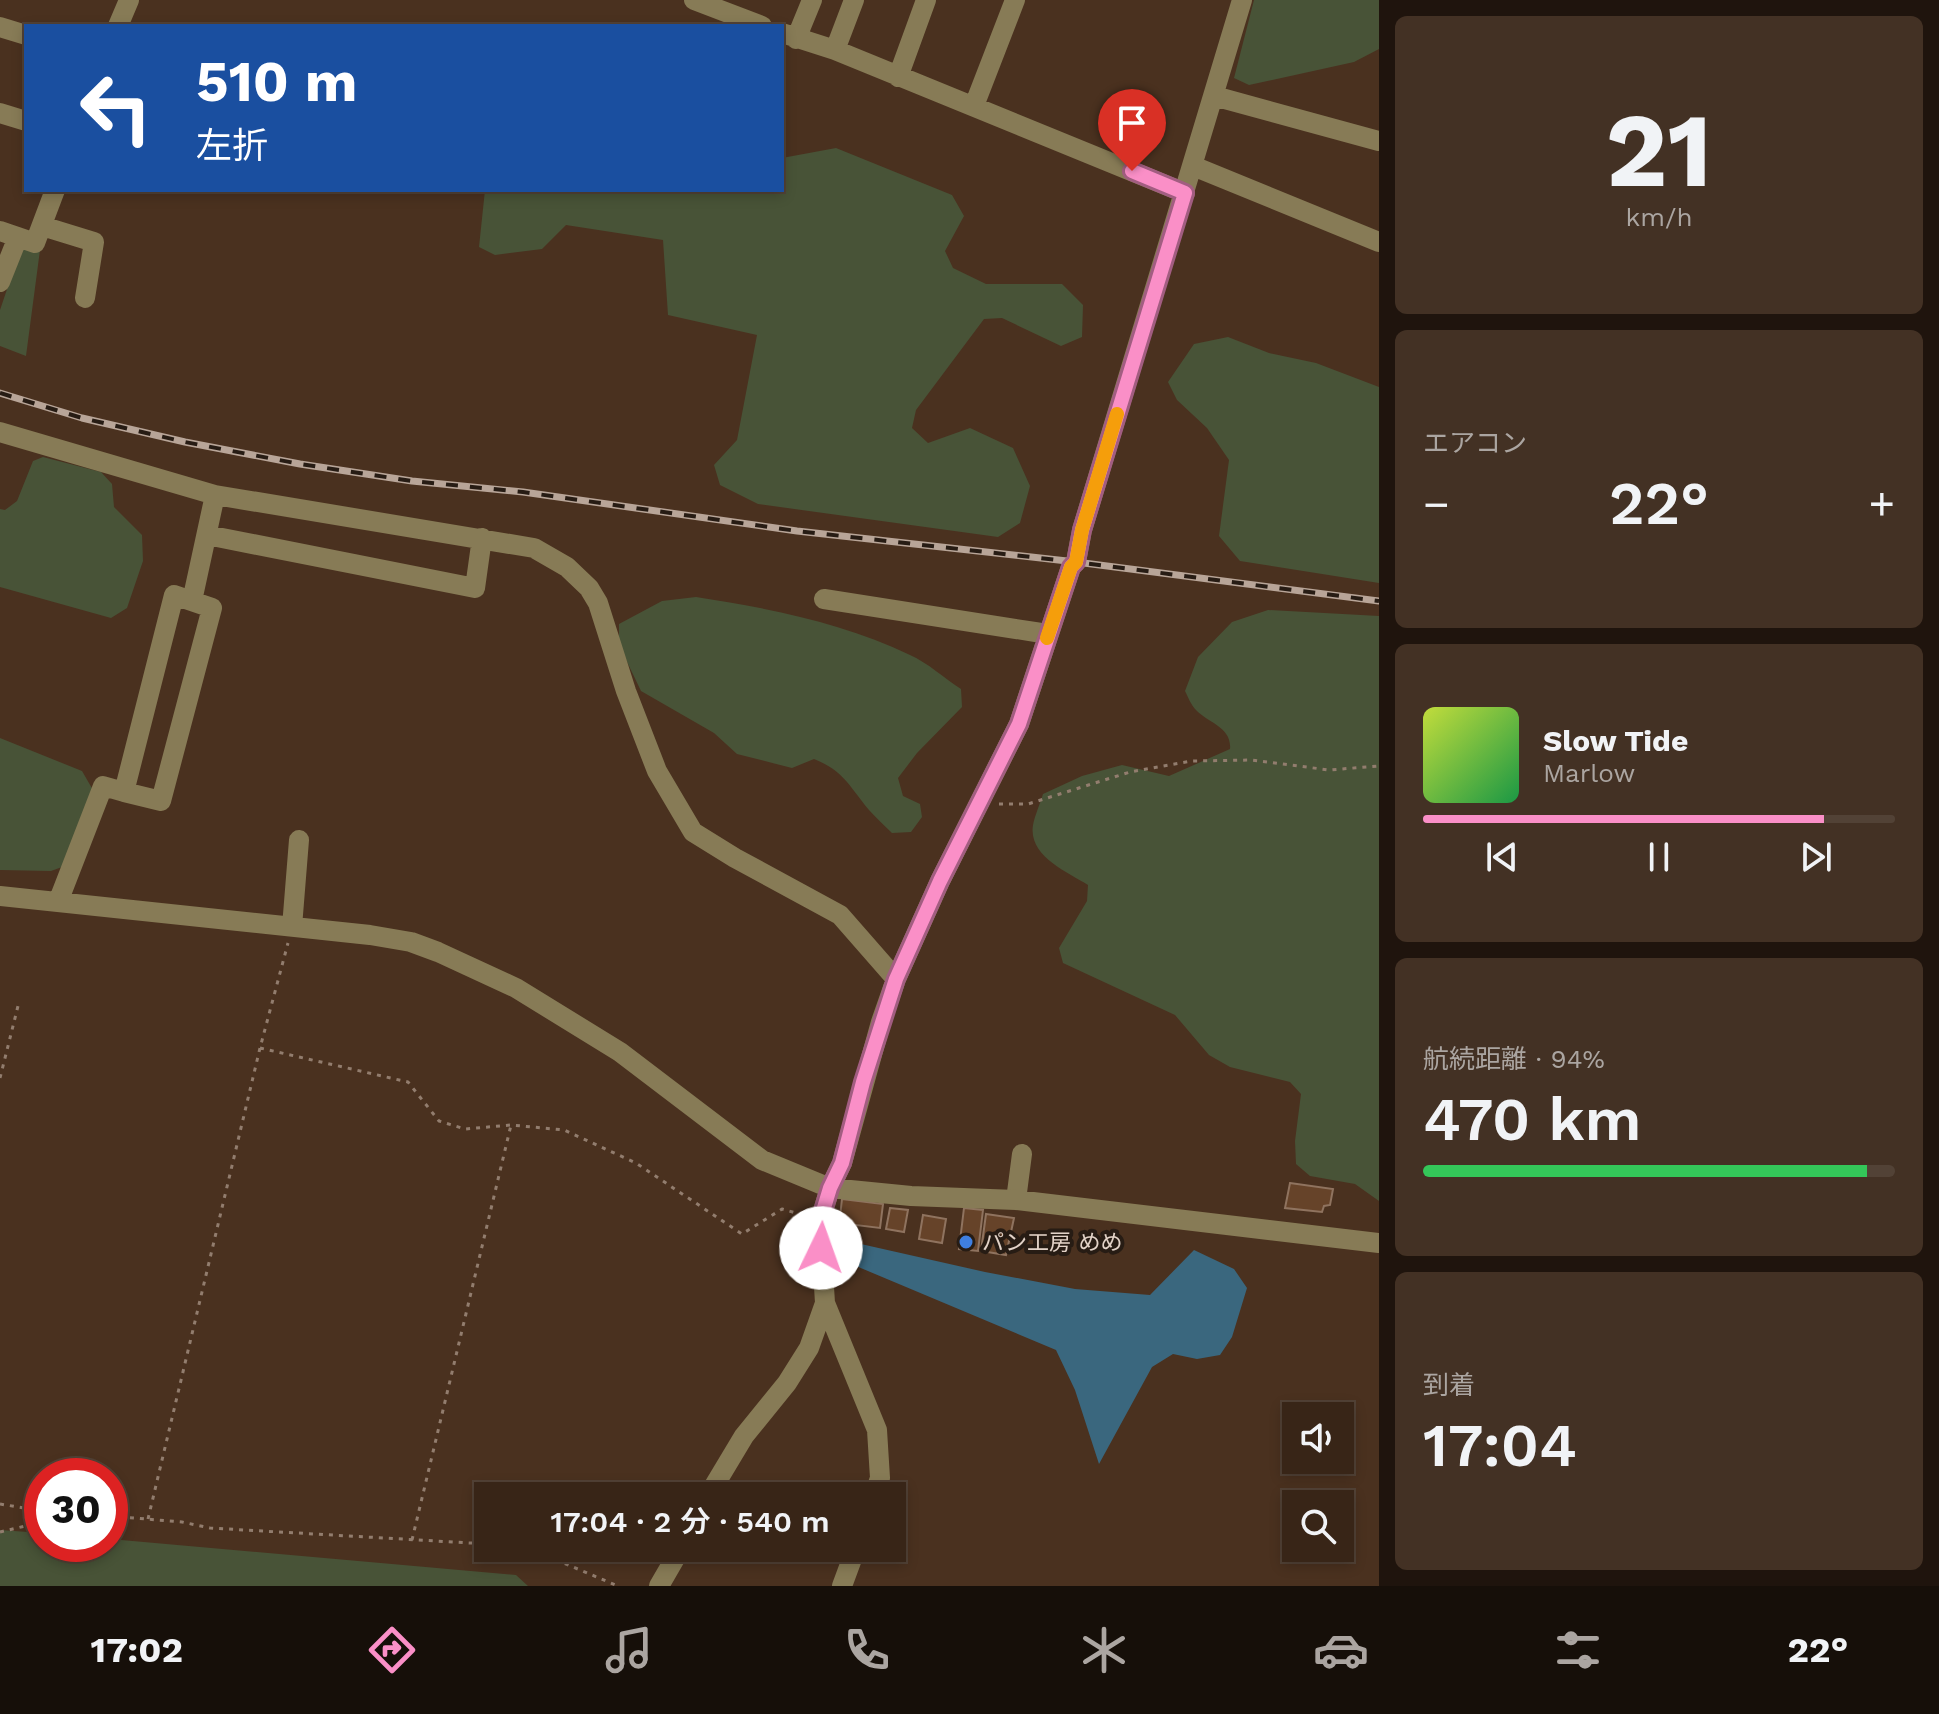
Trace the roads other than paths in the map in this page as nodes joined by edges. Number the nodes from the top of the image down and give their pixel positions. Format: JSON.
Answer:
{"nodes":[{"id":1,"x":129,"y":0,"type":"edge"},
{"id":2,"x":694,"y":0,"type":"edge"},
{"id":3,"x":812,"y":0,"type":"edge"},
{"id":4,"x":854,"y":0,"type":"edge"},
{"id":5,"x":926,"y":0,"type":"edge"},
{"id":6,"x":1015,"y":0,"type":"edge"},
{"id":7,"x":1242,"y":0,"type":"edge"},
{"id":8,"x":119,"y":24,"type":"edge"},
{"id":9,"x":757,"y":24,"type":"edge"},
{"id":10,"x":0,"y":27,"type":"edge"},
{"id":11,"x":24,"y":34,"type":"edge"},
{"id":12,"x":789,"y":36,"type":"edge"},
{"id":13,"x":835,"y":50,"type":"junction"},
{"id":14,"x":898,"y":77,"type":"junction"},
{"id":15,"x":1214,"y":96,"type":"junction"},
{"id":16,"x":974,"y":106,"type":"junction"},
{"id":17,"x":0,"y":113,"type":"edge"},
{"id":18,"x":24,"y":120,"type":"edge"},
{"id":19,"x":1379,"y":141,"type":"edge"},
{"id":20,"x":1193,"y":166,"type":"junction"},
{"id":21,"x":54,"y":192,"type":"edge"},
{"id":22,"x":1185,"y":193,"type":"junction"},
{"id":23,"x":42,"y":226,"type":"junction"},
{"id":24,"x":9,"y":234,"type":"edge"},
{"id":25,"x":1379,"y":242,"type":"edge"},
{"id":26,"x":0,"y":282,"type":"edge"},
{"id":27,"x":85,"y":298,"type":"dead end"},
{"id":28,"x":0,"y":432,"type":"edge"},
{"id":29,"x":215,"y":495,"type":"junction"},
{"id":30,"x":207,"y":535,"type":"junction"},
{"id":31,"x":482,"y":538,"type":"junction"},
{"id":32,"x":824,"y":599,"type":"dead end"},
{"id":33,"x":192,"y":601,"type":"junction"},
{"id":34,"x":1048,"y":634,"type":"junction"},
{"id":35,"x":124,"y":792,"type":"junction"},
{"id":36,"x":299,"y":840,"type":"dead end"},
{"id":37,"x":0,"y":896,"type":"edge"},
{"id":38,"x":58,"y":902,"type":"junction"},
{"id":39,"x":292,"y":927,"type":"junction"},
{"id":40,"x":896,"y":979,"type":"junction"},
{"id":41,"x":1022,"y":1154,"type":"dead end"},
{"id":42,"x":830,"y":1188,"type":"junction"},
{"id":43,"x":1016,"y":1200,"type":"junction"},
{"id":44,"x":1379,"y":1243,"type":"edge"},
{"id":45,"x":825,"y":1303,"type":"junction"},
{"id":46,"x":716,"y":1482,"type":"edge"},
{"id":47,"x":879,"y":1482,"type":"edge"},
{"id":48,"x":673,"y":1562,"type":"edge"},
{"id":49,"x":851,"y":1562,"type":"edge"},
{"id":50,"x":659,"y":1586,"type":"edge"},
{"id":51,"x":842,"y":1586,"type":"edge"}],
"edges":[{"from":1,"to":8,"type":"street"},
{"from":2,"to":9,"type":"street"},
{"from":3,"to":12,"type":"street"},
{"from":4,"to":13,"type":"street"},
{"from":5,"to":14,"type":"street"},
{"from":6,"to":16,"type":"street"},
{"from":7,"to":15,"type":"street"},
{"from":10,"to":11,"type":"street"},
{"from":12,"to":13,"type":"street"},
{"from":13,"to":14,"type":"street"},
{"from":14,"to":16,"type":"street"},
{"from":15,"to":19,"type":"street"},
{"from":15,"to":20,"type":"street"},
{"from":16,"to":22,"type":"street"},
{"from":17,"to":18,"type":"street"},
{"from":20,"to":22,"type":"street"},
{"from":20,"to":25,"type":"street"},
{"from":21,"to":23,"type":"street"},
{"from":22,"to":34,"type":"street"},
{"from":23,"to":24,"type":"street"},
{"from":23,"to":27,"type":"street"},
{"from":24,"to":26,"type":"street"},
{"from":28,"to":29,"type":"street"},
{"from":29,"to":30,"type":"street"},
{"from":29,"to":31,"type":"street"},
{"from":30,"to":31,"type":"street"},
{"from":30,"to":33,"type":"street"},
{"from":31,"to":40,"type":"street"},
{"from":32,"to":34,"type":"street"},
{"from":33,"to":35,"type":"street"},
{"from":33,"to":35,"type":"street"},
{"from":34,"to":40,"type":"street"},
{"from":35,"to":38,"type":"street"},
{"from":36,"to":39,"type":"street"},
{"from":37,"to":38,"type":"street"},
{"from":38,"to":39,"type":"street"},
{"from":39,"to":42,"type":"street"},
{"from":40,"to":42,"type":"street"},
{"from":41,"to":43,"type":"street"},
{"from":42,"to":43,"type":"street"},
{"from":42,"to":45,"type":"street"},
{"from":43,"to":44,"type":"street"},
{"from":45,"to":46,"type":"street"},
{"from":45,"to":47,"type":"street"},
{"from":48,"to":50,"type":"street"},
{"from":49,"to":51,"type":"street"}]}
